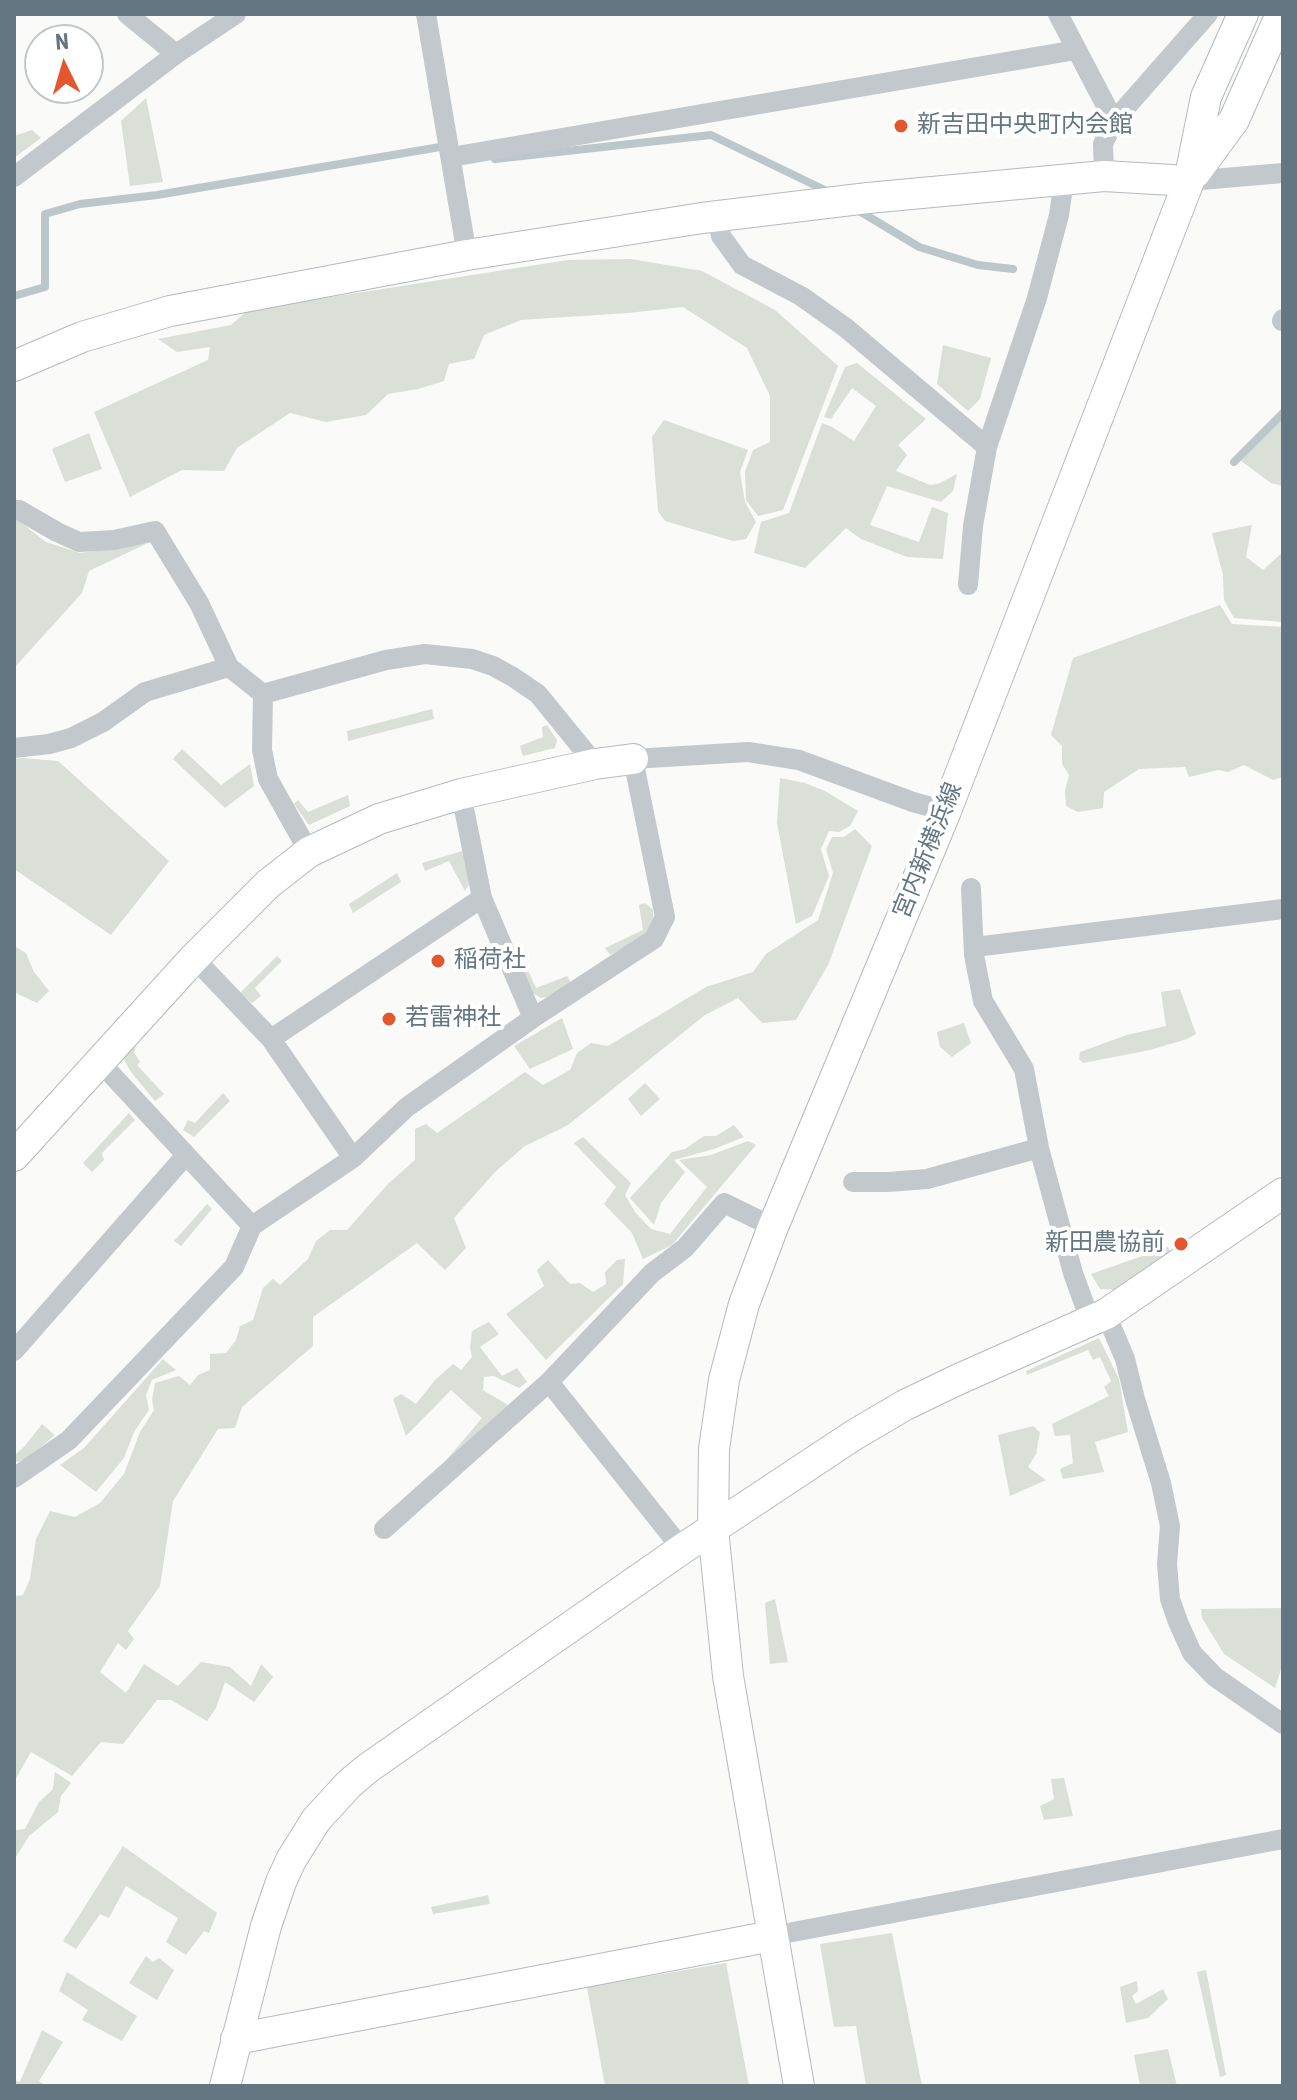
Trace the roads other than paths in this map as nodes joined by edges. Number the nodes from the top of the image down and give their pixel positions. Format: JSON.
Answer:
{"nodes":[{"id":1,"x":127,"y":14,"type":"edge"},
{"id":2,"x":236,"y":14,"type":"edge"},
{"id":3,"x":426,"y":14,"type":"edge"},
{"id":4,"x":1058,"y":14,"type":"edge"},
{"id":5,"x":1208,"y":14,"type":"edge"},
{"id":6,"x":1243,"y":14,"type":"edge"},
{"id":7,"x":1281,"y":14,"type":"edge"},
{"id":8,"x":1076,"y":50,"type":"junction"},
{"id":9,"x":176,"y":54,"type":"junction"},
{"id":10,"x":1114,"y":121,"type":"junction"},
{"id":11,"x":452,"y":156,"type":"junction"},
{"id":12,"x":1283,"y":173,"type":"edge"},
{"id":13,"x":1104,"y":176,"type":"junction"},
{"id":14,"x":14,"y":177,"type":"edge"},
{"id":15,"x":1064,"y":180,"type":"junction"},
{"id":16,"x":1189,"y":181,"type":"junction"},
{"id":17,"x":717,"y":215,"type":"junction"},
{"id":18,"x":467,"y":255,"type":"junction"},
{"id":19,"x":14,"y":366,"type":"edge"},
{"id":20,"x":987,"y":447,"type":"junction"},
{"id":21,"x":14,"y":510,"type":"edge"},
{"id":22,"x":968,"y":585,"type":"dead end"},
{"id":23,"x":229,"y":667,"type":"junction"},
{"id":24,"x":263,"y":694,"type":"junction"},
{"id":25,"x":14,"y":748,"type":"edge"},
{"id":26,"x":633,"y":759,"type":"junction"},
{"id":27,"x":595,"y":764,"type":"junction"},
{"id":28,"x":461,"y":794,"type":"junction"},
{"id":29,"x":946,"y":811,"type":"junction"},
{"id":30,"x":309,"y":852,"type":"junction"},
{"id":31,"x":971,"y":888,"type":"dead end"},
{"id":32,"x":482,"y":898,"type":"junction"},
{"id":33,"x":1283,"y":909,"type":"edge"},
{"id":34,"x":975,"y":947,"type":"junction"},
{"id":35,"x":194,"y":958,"type":"junction"},
{"id":36,"x":533,"y":1018,"type":"junction"},
{"id":37,"x":271,"y":1039,"type":"junction"},
{"id":38,"x":99,"y":1061,"type":"junction"},
{"id":39,"x":1039,"y":1148,"type":"junction"},
{"id":40,"x":186,"y":1155,"type":"junction"},
{"id":41,"x":14,"y":1156,"type":"edge"},
{"id":42,"x":353,"y":1158,"type":"junction"},
{"id":43,"x":853,"y":1182,"type":"dead end"},
{"id":44,"x":1283,"y":1193,"type":"edge"},
{"id":45,"x":252,"y":1226,"type":"junction"},
{"id":46,"x":773,"y":1227,"type":"junction"},
{"id":47,"x":1098,"y":1317,"type":"junction"},
{"id":48,"x":14,"y":1351,"type":"edge"},
{"id":49,"x":549,"y":1382,"type":"junction"},
{"id":50,"x":14,"y":1477,"type":"edge"},
{"id":51,"x":384,"y":1529,"type":"dead end"},
{"id":52,"x":713,"y":1529,"type":"junction"},
{"id":53,"x":682,"y":1549,"type":"junction"},
{"id":54,"x":1283,"y":1724,"type":"edge"},
{"id":55,"x":1283,"y":1839,"type":"edge"},
{"id":56,"x":772,"y":1936,"type":"junction"},
{"id":57,"x":236,"y":2039,"type":"junction"},
{"id":58,"x":225,"y":2086,"type":"edge"},
{"id":59,"x":799,"y":2086,"type":"edge"}],
"edges":[{"from":1,"to":9,"type":"street"},
{"from":2,"to":9,"type":"street"},
{"from":3,"to":11,"type":"street"},
{"from":4,"to":8,"type":"street"},
{"from":5,"to":10,"type":"street"},
{"from":6,"to":16,"type":"street","name":"宮内新横浜線"},
{"from":7,"to":16,"type":"street","name":"宮内新横浜線"},
{"from":8,"to":10,"type":"street"},
{"from":8,"to":11,"type":"street"},
{"from":9,"to":14,"type":"street"},
{"from":10,"to":13,"type":"street"},
{"from":11,"to":18,"type":"street"},
{"from":12,"to":16,"type":"street"},
{"from":13,"to":15,"type":"street"},
{"from":13,"to":16,"type":"street"},
{"from":15,"to":17,"type":"street"},
{"from":15,"to":20,"type":"street"},
{"from":16,"to":29,"type":"street","name":"宮内新横浜線"},
{"from":17,"to":18,"type":"street"},
{"from":17,"to":20,"type":"street"},
{"from":18,"to":19,"type":"street"},
{"from":20,"to":22,"type":"street"},
{"from":21,"to":23,"type":"street"},
{"from":23,"to":24,"type":"street"},
{"from":23,"to":25,"type":"street"},
{"from":24,"to":27,"type":"street"},
{"from":24,"to":30,"type":"street"},
{"from":26,"to":27,"type":"street"},
{"from":26,"to":29,"type":"street"},
{"from":26,"to":36,"type":"street"},
{"from":27,"to":28,"type":"street"},
{"from":28,"to":30,"type":"street"},
{"from":28,"to":32,"type":"street"},
{"from":29,"to":46,"type":"street","name":"宮内新横浜線"},
{"from":30,"to":35,"type":"street"},
{"from":31,"to":34,"type":"street"},
{"from":32,"to":36,"type":"street"},
{"from":32,"to":37,"type":"street"},
{"from":33,"to":34,"type":"street"},
{"from":34,"to":39,"type":"street"},
{"from":35,"to":37,"type":"street"},
{"from":35,"to":38,"type":"street"},
{"from":36,"to":42,"type":"street"},
{"from":37,"to":42,"type":"street"},
{"from":38,"to":40,"type":"street"},
{"from":38,"to":41,"type":"street"},
{"from":39,"to":43,"type":"street"},
{"from":39,"to":47,"type":"street"},
{"from":40,"to":45,"type":"street"},
{"from":40,"to":48,"type":"street"},
{"from":42,"to":45,"type":"street"},
{"from":44,"to":47,"type":"street"},
{"from":45,"to":50,"type":"street"},
{"from":46,"to":49,"type":"street"},
{"from":46,"to":52,"type":"street","name":"宮内新横浜線"},
{"from":47,"to":52,"type":"street"},
{"from":47,"to":54,"type":"street"},
{"from":49,"to":51,"type":"street"},
{"from":49,"to":53,"type":"street"},
{"from":52,"to":53,"type":"street"},
{"from":52,"to":56,"type":"street","name":"宮内新横浜線"},
{"from":53,"to":57,"type":"street"},
{"from":55,"to":56,"type":"street"},
{"from":56,"to":57,"type":"street"},
{"from":56,"to":59,"type":"street","name":"宮内新横浜線"},
{"from":57,"to":58,"type":"street"}]}
